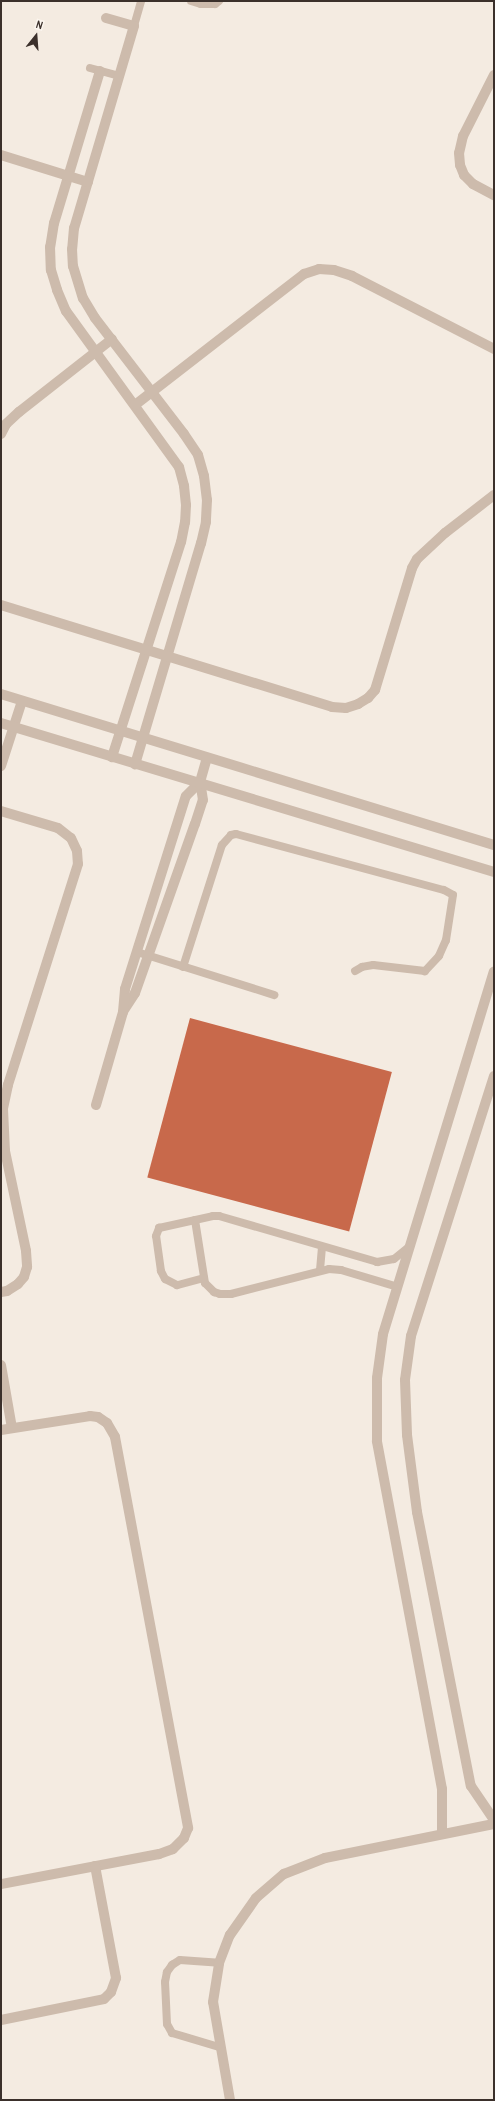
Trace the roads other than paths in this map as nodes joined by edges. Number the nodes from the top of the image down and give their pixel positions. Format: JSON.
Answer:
{"nodes":[{"id":1,"x":141,"y":1,"type":"edge"},
{"id":2,"x":191,"y":1,"type":"edge"},
{"id":3,"x":219,"y":1,"type":"edge"},
{"id":4,"x":106,"y":18,"type":"dead end"},
{"id":5,"x":134,"y":26,"type":"junction"},
{"id":6,"x":95,"y":69,"type":"joint"},
{"id":7,"x":494,"y":75,"type":"edge"},
{"id":8,"x":119,"y":76,"type":"junction"},
{"id":9,"x":1,"y":155,"type":"edge"},
{"id":10,"x":68,"y":176,"type":"junction"},
{"id":11,"x":88,"y":182,"type":"junction"},
{"id":12,"x":494,"y":194,"type":"edge"},
{"id":13,"x":112,"y":339,"type":"junction"},
{"id":14,"x":494,"y":349,"type":"edge"},
{"id":15,"x":95,"y":352,"type":"junction"},
{"id":16,"x":152,"y":392,"type":"junction"},
{"id":17,"x":135,"y":405,"type":"junction"},
{"id":18,"x":1,"y":434,"type":"edge"},
{"id":19,"x":494,"y":495,"type":"edge"},
{"id":20,"x":1,"y":605,"type":"edge"},
{"id":21,"x":147,"y":650,"type":"junction"},
{"id":22,"x":167,"y":656,"type":"junction"},
{"id":23,"x":1,"y":694,"type":"edge"},
{"id":24,"x":22,"y":701,"type":"junction"},
{"id":25,"x":1,"y":723,"type":"edge"},
{"id":26,"x":13,"y":727,"type":"junction"},
{"id":27,"x":121,"y":731,"type":"junction"},
{"id":28,"x":143,"y":737,"type":"junction"},
{"id":29,"x":112,"y":757,"type":"junction"},
{"id":30,"x":207,"y":758,"type":"junction"},
{"id":31,"x":135,"y":764,"type":"junction"},
{"id":32,"x":1,"y":766,"type":"edge"},
{"id":33,"x":200,"y":782,"type":"junction"},
{"id":34,"x":1,"y":811,"type":"edge"},
{"id":35,"x":494,"y":845,"type":"edge"},
{"id":36,"x":494,"y":872,"type":"edge"},
{"id":37,"x":137,"y":952,"type":"junction"},
{"id":38,"x":148,"y":956,"type":"junction"},
{"id":39,"x":183,"y":967,"type":"junction"},
{"id":40,"x":356,"y":971,"type":"dead end"},
{"id":41,"x":494,"y":972,"type":"edge"},
{"id":42,"x":492,"y":988,"type":"edge"},
{"id":43,"x":274,"y":995,"type":"dead end"},
{"id":44,"x":123,"y":1012,"type":"junction"},
{"id":45,"x":494,"y":1076,"type":"edge"},
{"id":46,"x":96,"y":1105,"type":"dead end"},
{"id":47,"x":195,"y":1220,"type":"junction"},
{"id":48,"x":410,"y":1246,"type":"junction"},
{"id":49,"x":322,"y":1248,"type":"junction"},
{"id":50,"x":320,"y":1270,"type":"junction"},
{"id":51,"x":204,"y":1278,"type":"junction"},
{"id":52,"x":398,"y":1287,"type":"junction"},
{"id":53,"x":1,"y":1292,"type":"edge"},
{"id":54,"x":1,"y":1364,"type":"edge"},
{"id":55,"x":12,"y":1428,"type":"junction"},
{"id":56,"x":1,"y":1430,"type":"edge"},
{"id":57,"x":494,"y":1820,"type":"edge"},
{"id":58,"x":494,"y":1824,"type":"edge"},
{"id":59,"x":442,"y":1834,"type":"junction"},
{"id":60,"x":95,"y":1866,"type":"junction"},
{"id":61,"x":1,"y":1884,"type":"edge"},
{"id":62,"x":220,"y":1963,"type":"junction"},
{"id":63,"x":1,"y":2020,"type":"edge"},
{"id":64,"x":219,"y":2047,"type":"junction"},
{"id":65,"x":230,"y":2100,"type":"edge"}],
"edges":[{"from":1,"to":5,"type":"lane"},
{"from":2,"to":3,"type":"lane"},
{"from":4,"to":5,"type":"street"},
{"from":5,"to":8,"type":"street"},
{"from":6,"to":8,"type":"lane"},
{"from":6,"to":10,"type":"street"},
{"from":7,"to":12,"type":"street"},
{"from":8,"to":11,"type":"street"},
{"from":9,"to":10,"type":"street"},
{"from":10,"to":11,"type":"street"},
{"from":10,"to":15,"type":"street"},
{"from":11,"to":13,"type":"street"},
{"from":13,"to":15,"type":"street"},
{"from":13,"to":16,"type":"street"},
{"from":14,"to":16,"type":"street"},
{"from":15,"to":17,"type":"street"},
{"from":15,"to":18,"type":"street"},
{"from":16,"to":17,"type":"street"},
{"from":16,"to":22,"type":"street"},
{"from":17,"to":21,"type":"street"},
{"from":19,"to":22,"type":"street"},
{"from":20,"to":21,"type":"street"},
{"from":21,"to":22,"type":"street"},
{"from":21,"to":27,"type":"street"},
{"from":22,"to":28,"type":"street"},
{"from":23,"to":24,"type":"street"},
{"from":24,"to":26,"type":"street"},
{"from":24,"to":27,"type":"street"},
{"from":25,"to":26,"type":"street"},
{"from":26,"to":29,"type":"street"},
{"from":26,"to":32,"type":"street"},
{"from":27,"to":28,"type":"street"},
{"from":27,"to":29,"type":"street"},
{"from":28,"to":30,"type":"street"},
{"from":28,"to":31,"type":"street"},
{"from":29,"to":31,"type":"street"},
{"from":30,"to":33,"type":"street"},
{"from":30,"to":35,"type":"street"},
{"from":31,"to":33,"type":"street"},
{"from":33,"to":36,"type":"street"},
{"from":33,"to":37,"type":"street"},
{"from":33,"to":38,"type":"street"},
{"from":34,"to":53,"type":"street"},
{"from":37,"to":38,"type":"lane"},
{"from":37,"to":44,"type":"street"},
{"from":38,"to":39,"type":"lane"},
{"from":38,"to":44,"type":"street"},
{"from":39,"to":40,"type":"lane"},
{"from":39,"to":43,"type":"lane"},
{"from":41,"to":42,"type":"street"},
{"from":42,"to":48,"type":"street"},
{"from":44,"to":46,"type":"street"},
{"from":45,"to":57,"type":"street"},
{"from":47,"to":49,"type":"lane"},
{"from":47,"to":51,"type":"lane"},
{"from":47,"to":51,"type":"lane"},
{"from":48,"to":49,"type":"lane"},
{"from":48,"to":52,"type":"street"},
{"from":49,"to":50,"type":"lane"},
{"from":50,"to":51,"type":"lane"},
{"from":50,"to":52,"type":"lane"},
{"from":52,"to":59,"type":"street"},
{"from":54,"to":55,"type":"street"},
{"from":55,"to":56,"type":"street"},
{"from":55,"to":60,"type":"street"},
{"from":58,"to":59,"type":"street"},
{"from":59,"to":62,"type":"street"},
{"from":60,"to":61,"type":"street"},
{"from":60,"to":63,"type":"street"},
{"from":62,"to":64,"type":"street"},
{"from":62,"to":64,"type":"lane"},
{"from":64,"to":65,"type":"street"}]}
